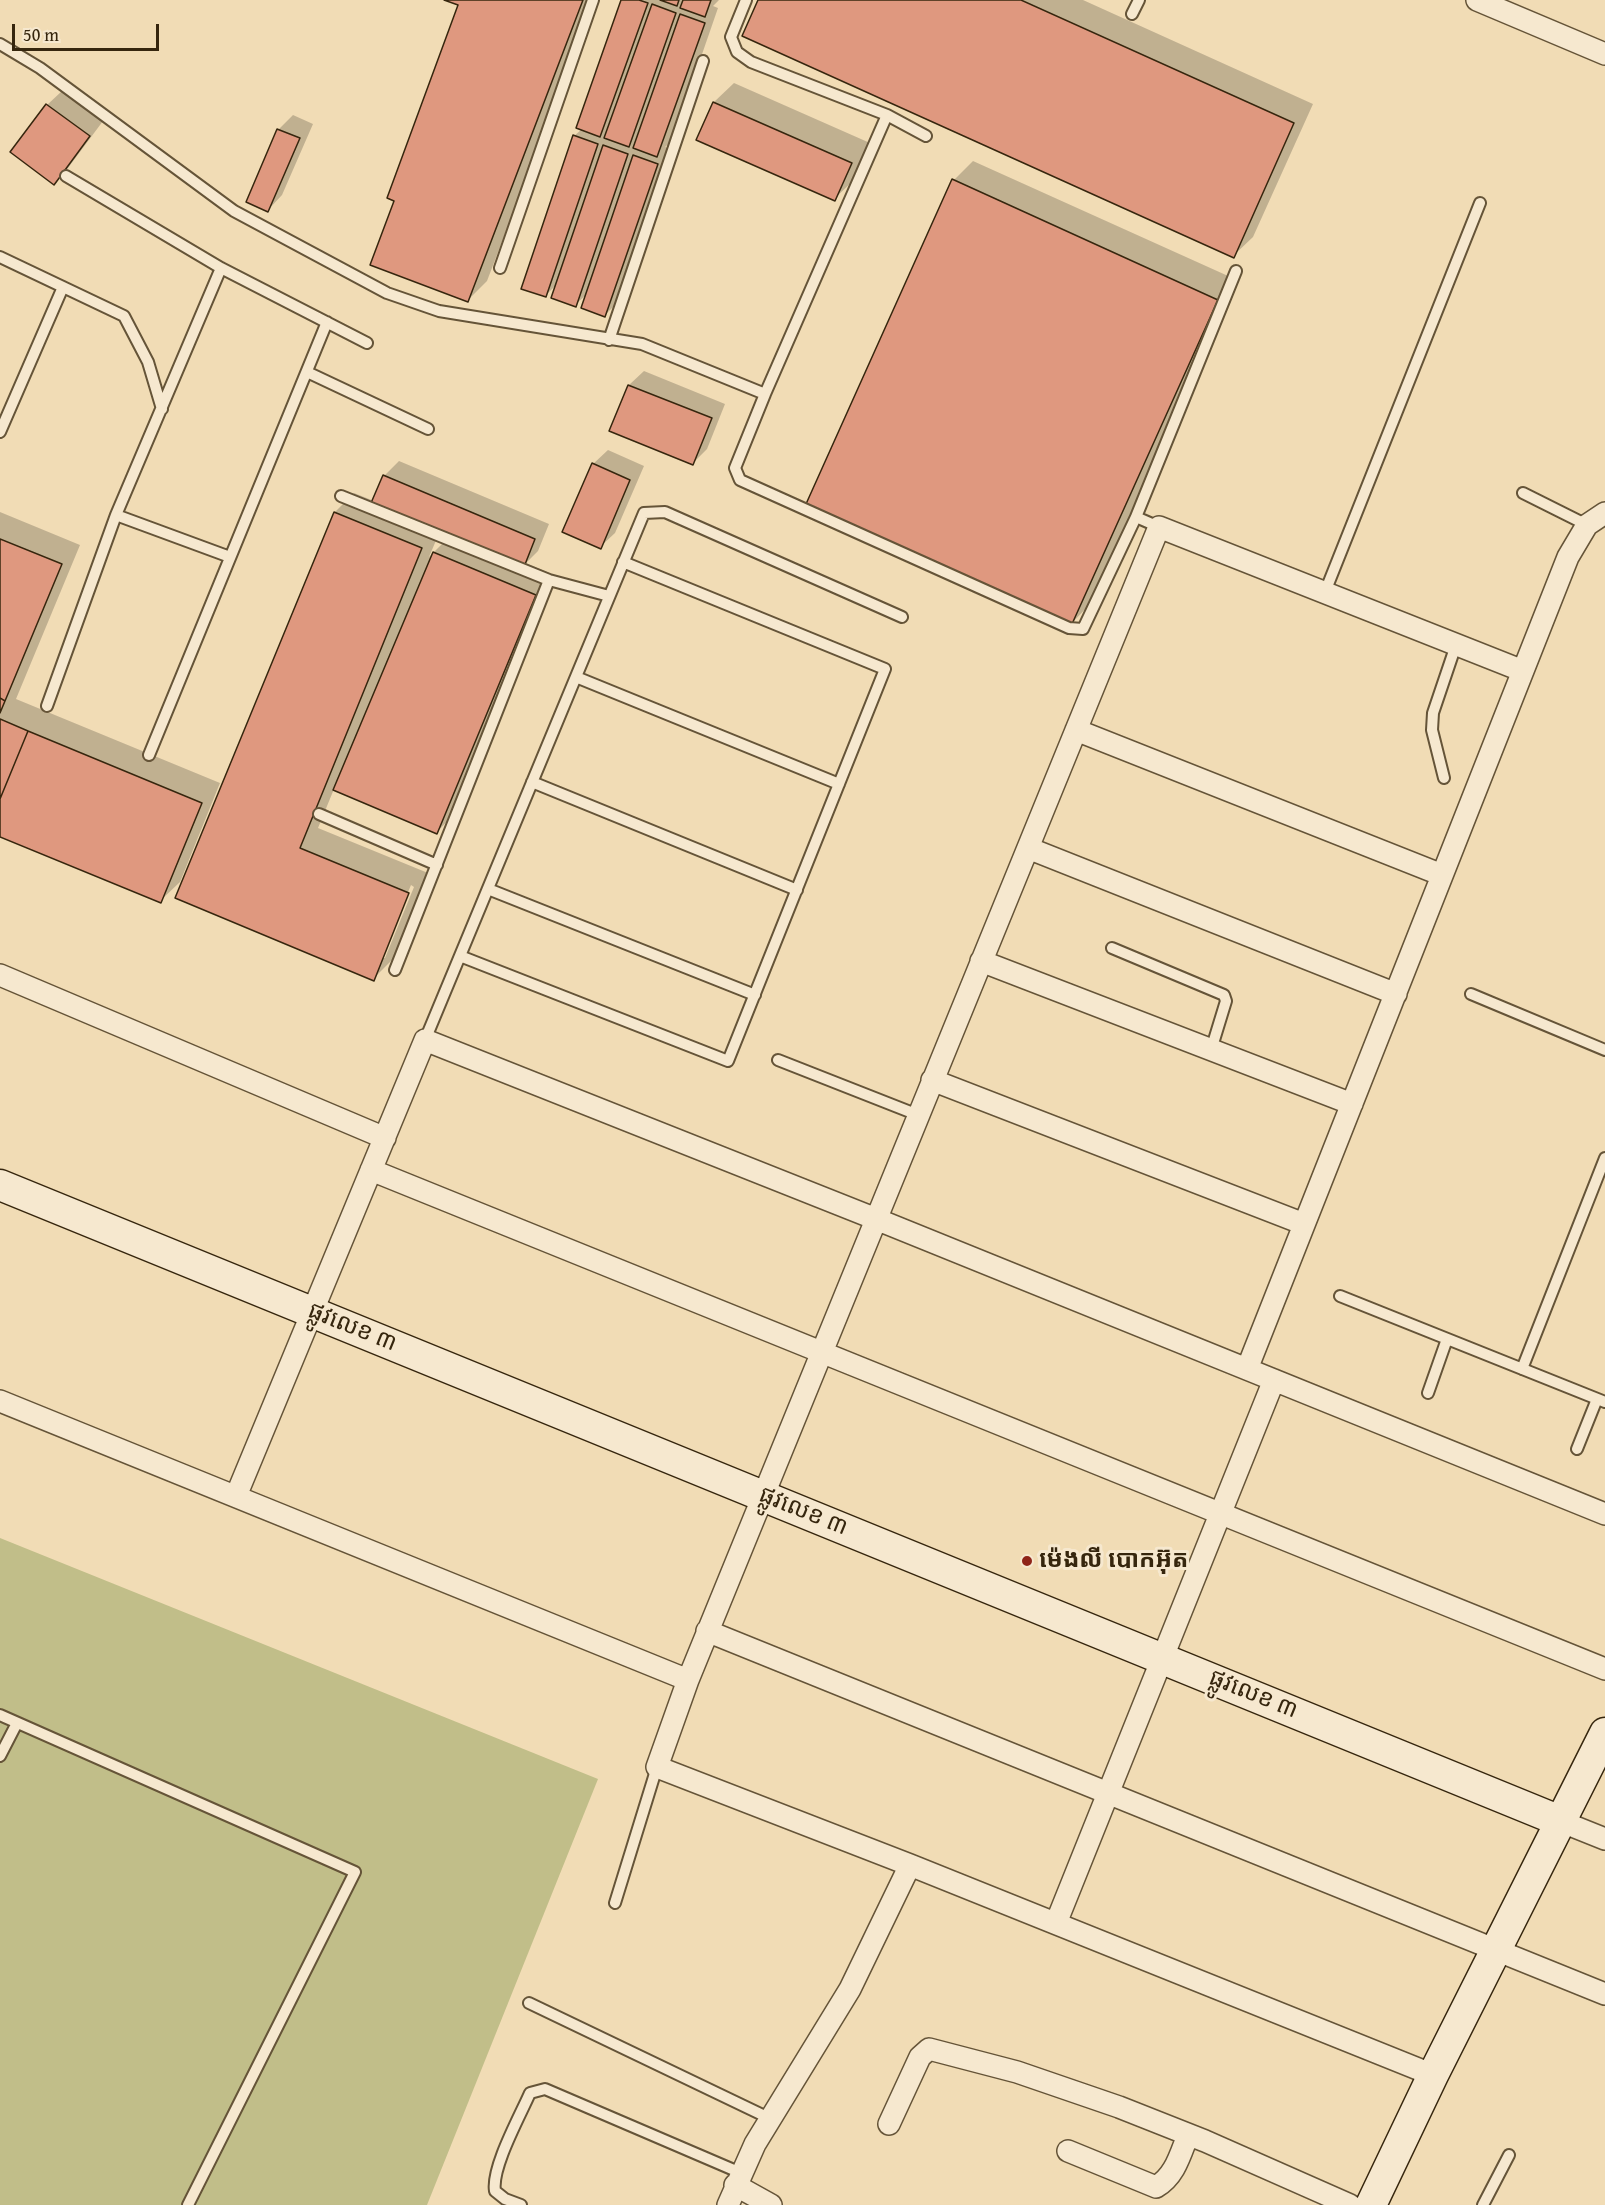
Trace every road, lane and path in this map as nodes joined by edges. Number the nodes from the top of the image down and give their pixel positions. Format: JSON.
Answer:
{"nodes":[{"id":1,"x":593,"y":0,"type":"edge"},
{"id":2,"x":746,"y":0,"type":"edge"},
{"id":3,"x":1139,"y":0,"type":"edge"},
{"id":4,"x":1477,"y":0,"type":"edge"},
{"id":5,"x":1132,"y":14,"type":"dead end"},
{"id":6,"x":0,"y":44,"type":"edge"},
{"id":7,"x":1605,"y":54,"type":"edge"},
{"id":8,"x":703,"y":61,"type":"dead end"},
{"id":9,"x":887,"y":115,"type":"junction"},
{"id":10,"x":926,"y":136,"type":"dead end"},
{"id":11,"x":66,"y":176,"type":"dead end"},
{"id":12,"x":1480,"y":203,"type":"dead end"},
{"id":13,"x":0,"y":257,"type":"edge"},
{"id":14,"x":220,"y":268,"type":"junction"},
{"id":15,"x":500,"y":268,"type":"dead end"},
{"id":16,"x":1236,"y":271,"type":"dead end"},
{"id":17,"x":63,"y":287,"type":"junction"},
{"id":18,"x":327,"y":322,"type":"junction"},
{"id":19,"x":609,"y":340,"type":"junction"},
{"id":20,"x":367,"y":343,"type":"dead end"},
{"id":21,"x":307,"y":372,"type":"junction"},
{"id":22,"x":765,"y":394,"type":"junction"},
{"id":23,"x":162,"y":409,"type":"junction"},
{"id":24,"x":428,"y":429,"type":"dead end"},
{"id":25,"x":0,"y":432,"type":"edge"},
{"id":26,"x":1523,"y":493,"type":"dead end"},
{"id":27,"x":341,"y":496,"type":"dead end"},
{"id":28,"x":1605,"y":513,"type":"edge"},
{"id":29,"x":116,"y":515,"type":"junction"},
{"id":30,"x":1136,"y":517,"type":"junction"},
{"id":31,"x":1587,"y":525,"type":"junction"},
{"id":32,"x":1159,"y":527,"type":"junction"},
{"id":33,"x":230,"y":557,"type":"junction"},
{"id":34,"x":623,"y":562,"type":"junction"},
{"id":35,"x":549,"y":580,"type":"junction"},
{"id":36,"x":1325,"y":592,"type":"junction"},
{"id":37,"x":609,"y":596,"type":"junction"},
{"id":38,"x":902,"y":617,"type":"dead end"},
{"id":39,"x":1456,"y":645,"type":"junction"},
{"id":40,"x":1523,"y":671,"type":"junction"},
{"id":41,"x":576,"y":677,"type":"junction"},
{"id":42,"x":47,"y":706,"type":"dead end"},
{"id":43,"x":1076,"y":730,"type":"junction"},
{"id":44,"x":149,"y":755,"type":"dead end"},
{"id":45,"x":1444,"y":778,"type":"dead end"},
{"id":46,"x":532,"y":782,"type":"junction"},
{"id":47,"x":839,"y":784,"type":"junction"},
{"id":48,"x":319,"y":814,"type":"dead end"},
{"id":49,"x":1028,"y":848,"type":"junction"},
{"id":50,"x":438,"y":865,"type":"junction"},
{"id":51,"x":1443,"y":875,"type":"junction"},
{"id":52,"x":488,"y":889,"type":"junction"},
{"id":53,"x":797,"y":890,"type":"junction"},
{"id":54,"x":1112,"y":948,"type":"dead end"},
{"id":55,"x":460,"y":956,"type":"junction"},
{"id":56,"x":981,"y":962,"type":"junction"},
{"id":57,"x":394,"y":970,"type":"dead end"},
{"id":58,"x":0,"y":975,"type":"edge"},
{"id":59,"x":1395,"y":994,"type":"junction"},
{"id":60,"x":1471,"y":994,"type":"dead end"},
{"id":61,"x":755,"y":995,"type":"junction"},
{"id":62,"x":425,"y":1040,"type":"junction"},
{"id":63,"x":1211,"y":1050,"type":"junction"},
{"id":64,"x":1605,"y":1050,"type":"edge"},
{"id":65,"x":778,"y":1060,"type":"dead end"},
{"id":66,"x":932,"y":1080,"type":"junction"},
{"id":67,"x":1352,"y":1104,"type":"junction"},
{"id":68,"x":918,"y":1115,"type":"junction"},
{"id":69,"x":385,"y":1138,"type":"junction"},
{"id":70,"x":1605,"y":1158,"type":"edge"},
{"id":71,"x":371,"y":1170,"type":"junction"},
{"id":72,"x":0,"y":1185,"type":"edge"},
{"id":73,"x":876,"y":1219,"type":"junction"},
{"id":74,"x":1304,"y":1224,"type":"junction"},
{"id":75,"x":1340,"y":1296,"type":"dead end"},
{"id":76,"x":312,"y":1312,"type":"junction"},
{"id":77,"x":1447,"y":1339,"type":"junction"},
{"id":78,"x":822,"y":1351,"type":"junction"},
{"id":79,"x":1247,"y":1369,"type":"junction"},
{"id":80,"x":1522,"y":1369,"type":"junction"},
{"id":81,"x":1274,"y":1380,"type":"junction"},
{"id":82,"x":1428,"y":1393,"type":"dead end"},
{"id":83,"x":1601,"y":1400,"type":"edge"},
{"id":84,"x":0,"y":1401,"type":"edge"},
{"id":85,"x":1577,"y":1449,"type":"dead end"},
{"id":86,"x":236,"y":1496,"type":"junction"},
{"id":87,"x":763,"y":1496,"type":"junction"},
{"id":88,"x":1220,"y":1513,"type":"junction"},
{"id":89,"x":1605,"y":1514,"type":"edge"},
{"id":90,"x":707,"y":1631,"type":"junction"},
{"id":91,"x":1162,"y":1658,"type":"junction"},
{"id":92,"x":1605,"y":1669,"type":"edge"},
{"id":93,"x":688,"y":1680,"type":"junction"},
{"id":94,"x":0,"y":1715,"type":"edge"},
{"id":95,"x":17,"y":1723,"type":"junction"},
{"id":96,"x":1605,"y":1732,"type":"edge"},
{"id":97,"x":0,"y":1756,"type":"edge"},
{"id":98,"x":657,"y":1767,"type":"junction"},
{"id":99,"x":1108,"y":1793,"type":"junction"},
{"id":100,"x":1560,"y":1821,"type":"junction"},
{"id":101,"x":1605,"y":1839,"type":"edge"},
{"id":102,"x":910,"y":1865,"type":"junction"},
{"id":103,"x":615,"y":1903,"type":"dead end"},
{"id":104,"x":1056,"y":1923,"type":"junction"},
{"id":105,"x":1496,"y":1950,"type":"junction"},
{"id":106,"x":1605,"y":1994,"type":"edge"},
{"id":107,"x":529,"y":2003,"type":"dead end"},
{"id":108,"x":1433,"y":2075,"type":"junction"},
{"id":109,"x":771,"y":2119,"type":"junction"},
{"id":110,"x":889,"y":2124,"type":"dead end"},
{"id":111,"x":1188,"y":2135,"type":"junction"},
{"id":112,"x":1068,"y":2151,"type":"dead end"},
{"id":113,"x":1509,"y":2155,"type":"dead end"},
{"id":114,"x":735,"y":2188,"type":"edge"},
{"id":115,"x":188,"y":2205,"type":"edge"},
{"id":116,"x":521,"y":2205,"type":"edge"},
{"id":117,"x":771,"y":2205,"type":"edge"},
{"id":118,"x":1350,"y":2205,"type":"edge"},
{"id":119,"x":1371,"y":2205,"type":"edge"},
{"id":120,"x":1483,"y":2205,"type":"edge"}],
"edges":[{"from":1,"to":15,"type":"lane"},
{"from":2,"to":9,"type":"lane"},
{"from":3,"to":5,"type":"lane"},
{"from":4,"to":7,"type":"street"},
{"from":6,"to":19,"type":"lane"},
{"from":8,"to":19,"type":"lane"},
{"from":9,"to":10,"type":"lane"},
{"from":9,"to":22,"type":"lane"},
{"from":11,"to":14,"type":"lane"},
{"from":12,"to":36,"type":"lane"},
{"from":13,"to":17,"type":"lane"},
{"from":14,"to":18,"type":"lane"},
{"from":14,"to":23,"type":"lane"},
{"from":16,"to":30,"type":"lane"},
{"from":17,"to":23,"type":"lane"},
{"from":17,"to":25,"type":"lane"},
{"from":18,"to":20,"type":"lane"},
{"from":18,"to":21,"type":"lane"},
{"from":19,"to":22,"type":"lane"},
{"from":21,"to":24,"type":"lane"},
{"from":21,"to":33,"type":"lane"},
{"from":22,"to":30,"type":"lane"},
{"from":23,"to":29,"type":"lane"},
{"from":26,"to":31,"type":"lane"},
{"from":27,"to":35,"type":"lane"},
{"from":28,"to":31,"type":"street"},
{"from":29,"to":33,"type":"lane"},
{"from":29,"to":42,"type":"lane"},
{"from":30,"to":32,"type":"lane"},
{"from":31,"to":40,"type":"street"},
{"from":32,"to":36,"type":"street"},
{"from":32,"to":43,"type":"street"},
{"from":33,"to":44,"type":"lane"},
{"from":34,"to":37,"type":"lane"},
{"from":34,"to":38,"type":"lane"},
{"from":34,"to":47,"type":"lane"},
{"from":35,"to":37,"type":"lane"},
{"from":35,"to":50,"type":"lane"},
{"from":36,"to":39,"type":"street"},
{"from":37,"to":41,"type":"lane"},
{"from":39,"to":40,"type":"street"},
{"from":39,"to":45,"type":"lane"},
{"from":40,"to":51,"type":"street"},
{"from":41,"to":46,"type":"lane"},
{"from":41,"to":47,"type":"lane"},
{"from":43,"to":49,"type":"street"},
{"from":43,"to":51,"type":"street"},
{"from":46,"to":52,"type":"lane"},
{"from":46,"to":53,"type":"lane"},
{"from":47,"to":53,"type":"lane"},
{"from":48,"to":50,"type":"lane"},
{"from":49,"to":56,"type":"street"},
{"from":49,"to":59,"type":"street"},
{"from":50,"to":57,"type":"lane"},
{"from":51,"to":59,"type":"street"},
{"from":52,"to":55,"type":"lane"},
{"from":52,"to":61,"type":"lane"},
{"from":53,"to":61,"type":"lane"},
{"from":54,"to":63,"type":"lane"},
{"from":55,"to":61,"type":"lane"},
{"from":55,"to":62,"type":"lane"},
{"from":56,"to":63,"type":"street"},
{"from":56,"to":66,"type":"street"},
{"from":58,"to":69,"type":"street"},
{"from":59,"to":67,"type":"street"},
{"from":60,"to":64,"type":"lane"},
{"from":62,"to":69,"type":"street"},
{"from":62,"to":73,"type":"street"},
{"from":63,"to":67,"type":"street"},
{"from":65,"to":68,"type":"lane"},
{"from":66,"to":68,"type":"street"},
{"from":66,"to":74,"type":"street"},
{"from":67,"to":74,"type":"street"},
{"from":68,"to":73,"type":"street"},
{"from":69,"to":71,"type":"street"},
{"from":70,"to":80,"type":"lane"},
{"from":71,"to":76,"type":"street"},
{"from":71,"to":78,"type":"street"},
{"from":72,"to":76,"type":"street","name":"ផ្លូវលេខ ៣"},
{"from":73,"to":78,"type":"street"},
{"from":73,"to":79,"type":"street"},
{"from":74,"to":79,"type":"street"},
{"from":75,"to":77,"type":"lane"},
{"from":76,"to":86,"type":"street"},
{"from":76,"to":87,"type":"street","name":"ផ្លូវលេខ ៣"},
{"from":77,"to":80,"type":"lane"},
{"from":77,"to":82,"type":"lane"},
{"from":78,"to":87,"type":"street"},
{"from":78,"to":88,"type":"street"},
{"from":79,"to":81,"type":"street"},
{"from":80,"to":83,"type":"lane"},
{"from":81,"to":88,"type":"street"},
{"from":81,"to":89,"type":"street"},
{"from":83,"to":85,"type":"lane"},
{"from":84,"to":86,"type":"street"},
{"from":86,"to":93,"type":"street"},
{"from":87,"to":90,"type":"street"},
{"from":87,"to":91,"type":"street","name":"ផ្លូវលេខ ៣"},
{"from":88,"to":91,"type":"street"},
{"from":88,"to":92,"type":"street"},
{"from":90,"to":93,"type":"street"},
{"from":90,"to":99,"type":"street"},
{"from":91,"to":99,"type":"street"},
{"from":91,"to":100,"type":"street","name":"ផ្លូវលេខ ៣"},
{"from":93,"to":98,"type":"street"},
{"from":94,"to":95,"type":"lane"},
{"from":95,"to":97,"type":"lane"},
{"from":95,"to":115,"type":"lane"},
{"from":96,"to":100,"type":"street"},
{"from":98,"to":102,"type":"street"},
{"from":98,"to":103,"type":"lane"},
{"from":99,"to":104,"type":"street"},
{"from":99,"to":105,"type":"street"},
{"from":100,"to":101,"type":"street","name":"ផ្លូវលេខ ៣"},
{"from":100,"to":105,"type":"street"},
{"from":102,"to":104,"type":"street"},
{"from":102,"to":109,"type":"street"},
{"from":104,"to":108,"type":"street"},
{"from":105,"to":106,"type":"street"},
{"from":105,"to":108,"type":"street"},
{"from":107,"to":109,"type":"lane"},
{"from":108,"to":119,"type":"street"},
{"from":109,"to":114,"type":"street"},
{"from":110,"to":111,"type":"street"},
{"from":111,"to":112,"type":"street"},
{"from":111,"to":118,"type":"street"},
{"from":113,"to":120,"type":"lane"},
{"from":114,"to":116,"type":"lane"},
{"from":114,"to":117,"type":"street"}]}
